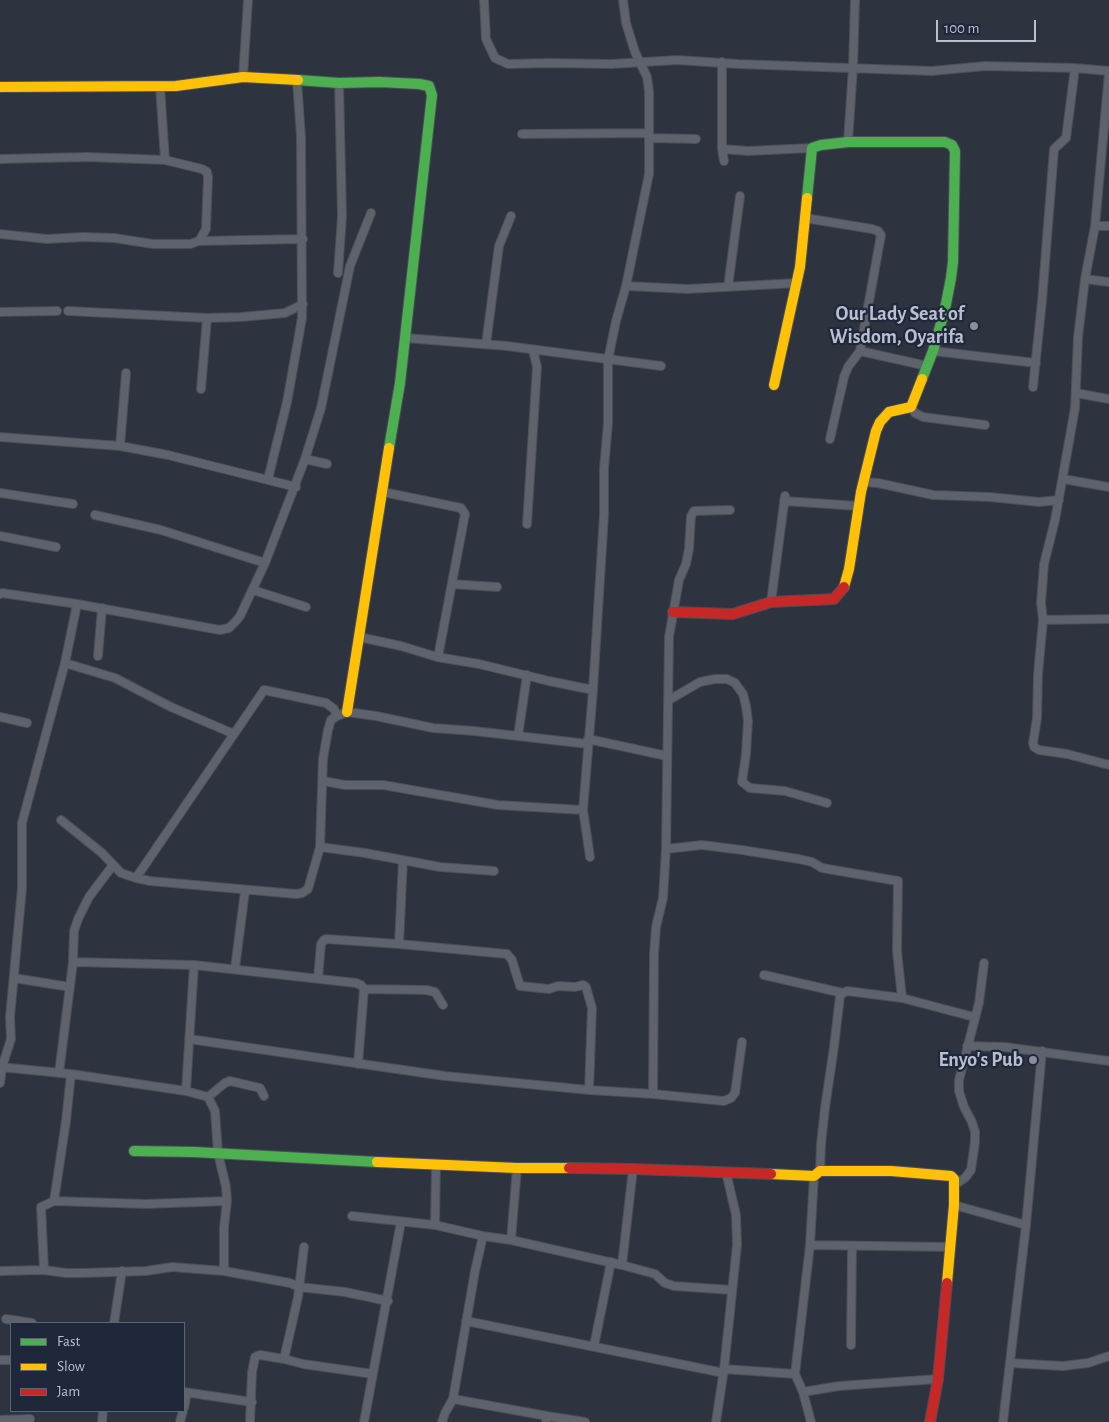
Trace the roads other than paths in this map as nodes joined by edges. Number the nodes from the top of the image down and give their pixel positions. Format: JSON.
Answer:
{"nodes":[{"id":1,"x":248,"y":0,"type":"edge"},
{"id":2,"x":484,"y":0,"type":"edge"},
{"id":3,"x":623,"y":0,"type":"edge"},
{"id":4,"x":855,"y":0,"type":"edge"},
{"id":5,"x":722,"y":62,"type":"junction"},
{"id":6,"x":641,"y":63,"type":"junction"},
{"id":7,"x":853,"y":67,"type":"junction"},
{"id":8,"x":1075,"y":68,"type":"junction"},
{"id":9,"x":1109,"y":72,"type":"edge"},
{"id":10,"x":243,"y":77,"type":"junction"},
{"id":11,"x":1109,"y":80,"type":"edge"},
{"id":12,"x":297,"y":81,"type":"junction"},
{"id":13,"x":340,"y":83,"type":"junction"},
{"id":14,"x":160,"y":86,"type":"junction"},
{"id":15,"x":0,"y":87,"type":"edge"},
{"id":16,"x":522,"y":134,"type":"dead end"},
{"id":17,"x":649,"y":135,"type":"junction"},
{"id":18,"x":696,"y":139,"type":"dead end"},
{"id":19,"x":848,"y":142,"type":"junction"},
{"id":20,"x":812,"y":148,"type":"junction"},
{"id":21,"x":722,"y":149,"type":"junction"},
{"id":22,"x":1105,"y":157,"type":"edge"},
{"id":23,"x":0,"y":159,"type":"edge"},
{"id":24,"x":165,"y":160,"type":"junction"},
{"id":25,"x":724,"y":161,"type":"dead end"},
{"id":26,"x":740,"y":196,"type":"dead end"},
{"id":27,"x":371,"y":213,"type":"dead end"},
{"id":28,"x":511,"y":216,"type":"dead end"},
{"id":29,"x":805,"y":218,"type":"junction"},
{"id":30,"x":1095,"y":226,"type":"junction"},
{"id":31,"x":1109,"y":226,"type":"edge"},
{"id":32,"x":0,"y":234,"type":"edge"},
{"id":33,"x":303,"y":239,"type":"junction"},
{"id":34,"x":199,"y":241,"type":"junction"},
{"id":35,"x":338,"y":273,"type":"dead end"},
{"id":36,"x":1085,"y":279,"type":"junction"},
{"id":37,"x":1109,"y":282,"type":"edge"},
{"id":38,"x":797,"y":283,"type":"junction"},
{"id":39,"x":626,"y":286,"type":"junction"},
{"id":40,"x":728,"y":287,"type":"junction"},
{"id":41,"x":303,"y":304,"type":"junction"},
{"id":42,"x":68,"y":311,"type":"dead end"},
{"id":43,"x":0,"y":312,"type":"edge"},
{"id":44,"x":57,"y":312,"type":"dead end"},
{"id":45,"x":285,"y":313,"type":"junction"},
{"id":46,"x":207,"y":318,"type":"junction"},
{"id":47,"x":302,"y":318,"type":"junction"},
{"id":48,"x":406,"y":338,"type":"junction"},
{"id":49,"x":486,"y":344,"type":"junction"},
{"id":50,"x":533,"y":350,"type":"junction"},
{"id":51,"x":860,"y":351,"type":"junction"},
{"id":52,"x":933,"y":351,"type":"junction"},
{"id":53,"x":608,"y":360,"type":"junction"},
{"id":54,"x":1036,"y":363,"type":"junction"},
{"id":55,"x":661,"y":366,"type":"dead end"},
{"id":56,"x":927,"y":366,"type":"junction"},
{"id":57,"x":126,"y":373,"type":"dead end"},
{"id":58,"x":774,"y":385,"type":"dead end"},
{"id":59,"x":1033,"y":388,"type":"dead end"},
{"id":60,"x":201,"y":389,"type":"dead end"},
{"id":61,"x":1076,"y":393,"type":"junction"},
{"id":62,"x":1109,"y":399,"type":"edge"},
{"id":63,"x":911,"y":407,"type":"junction"},
{"id":64,"x":985,"y":425,"type":"dead end"},
{"id":65,"x":0,"y":437,"type":"edge"},
{"id":66,"x":830,"y":439,"type":"dead end"},
{"id":67,"x":120,"y":446,"type":"junction"},
{"id":68,"x":305,"y":459,"type":"junction"},
{"id":69,"x":328,"y":464,"type":"dead end"},
{"id":70,"x":268,"y":479,"type":"junction"},
{"id":71,"x":1063,"y":479,"type":"junction"},
{"id":72,"x":864,"y":482,"type":"junction"},
{"id":73,"x":1109,"y":486,"type":"edge"},
{"id":74,"x":296,"y":487,"type":"junction"},
{"id":75,"x":383,"y":492,"type":"junction"},
{"id":76,"x":0,"y":493,"type":"edge"},
{"id":77,"x":1059,"y":500,"type":"junction"},
{"id":78,"x":74,"y":504,"type":"dead end"},
{"id":79,"x":858,"y":506,"type":"junction"},
{"id":80,"x":730,"y":510,"type":"dead end"},
{"id":81,"x":95,"y":515,"type":"dead end"},
{"id":82,"x":527,"y":524,"type":"dead end"},
{"id":83,"x":0,"y":536,"type":"edge"},
{"id":84,"x":56,"y":547,"type":"dead end"},
{"id":85,"x":265,"y":563,"type":"junction"},
{"id":86,"x":452,"y":584,"type":"junction"},
{"id":87,"x":497,"y":587,"type":"dead end"},
{"id":88,"x":253,"y":590,"type":"junction"},
{"id":89,"x":0,"y":594,"type":"edge"},
{"id":90,"x":771,"y":602,"type":"junction"},
{"id":91,"x":77,"y":604,"type":"junction"},
{"id":92,"x":306,"y":607,"type":"dead end"},
{"id":93,"x":102,"y":608,"type":"junction"},
{"id":94,"x":674,"y":612,"type":"junction"},
{"id":95,"x":1109,"y":619,"type":"edge"},
{"id":96,"x":1043,"y":620,"type":"junction"},
{"id":97,"x":359,"y":636,"type":"junction"},
{"id":98,"x":98,"y":656,"type":"dead end"},
{"id":99,"x":438,"y":657,"type":"junction"},
{"id":100,"x":66,"y":663,"type":"junction"},
{"id":101,"x":527,"y":675,"type":"junction"},
{"id":102,"x":593,"y":690,"type":"junction"},
{"id":103,"x":669,"y":700,"type":"junction"},
{"id":104,"x":342,"y":714,"type":"junction"},
{"id":105,"x":0,"y":717,"type":"edge"},
{"id":106,"x":27,"y":722,"type":"dead end"},
{"id":107,"x":234,"y":734,"type":"junction"},
{"id":108,"x":518,"y":736,"type":"junction"},
{"id":109,"x":588,"y":741,"type":"junction"},
{"id":110,"x":666,"y":756,"type":"junction"},
{"id":111,"x":1109,"y":765,"type":"edge"},
{"id":112,"x":324,"y":781,"type":"junction"},
{"id":113,"x":827,"y":803,"type":"dead end"},
{"id":114,"x":583,"y":810,"type":"junction"},
{"id":115,"x":61,"y":820,"type":"dead end"},
{"id":116,"x":320,"y":847,"type":"junction"},
{"id":117,"x":666,"y":849,"type":"junction"},
{"id":118,"x":590,"y":857,"type":"dead end"},
{"id":119,"x":403,"y":860,"type":"junction"},
{"id":120,"x":113,"y":866,"type":"junction"},
{"id":121,"x":494,"y":871,"type":"dead end"},
{"id":122,"x":136,"y":878,"type":"junction"},
{"id":123,"x":244,"y":891,"type":"junction"},
{"id":124,"x":399,"y":944,"type":"junction"},
{"id":125,"x":73,"y":962,"type":"junction"},
{"id":126,"x":984,"y":963,"type":"dead end"},
{"id":127,"x":194,"y":965,"type":"junction"},
{"id":128,"x":235,"y":968,"type":"junction"},
{"id":129,"x":764,"y":975,"type":"dead end"},
{"id":130,"x":14,"y":978,"type":"junction"},
{"id":131,"x":318,"y":978,"type":"junction"},
{"id":132,"x":70,"y":987,"type":"junction"},
{"id":133,"x":364,"y":989,"type":"junction"},
{"id":134,"x":843,"y":993,"type":"junction"},
{"id":135,"x":902,"y":998,"type":"junction"},
{"id":136,"x":443,"y":1005,"type":"dead end"},
{"id":137,"x":974,"y":1017,"type":"junction"},
{"id":138,"x":189,"y":1039,"type":"junction"},
{"id":139,"x":742,"y":1042,"type":"dead end"},
{"id":140,"x":967,"y":1046,"type":"junction"},
{"id":141,"x":1042,"y":1051,"type":"junction"},
{"id":142,"x":1109,"y":1061,"type":"edge"},
{"id":143,"x":358,"y":1064,"type":"junction"},
{"id":144,"x":1,"y":1067,"type":"edge"},
{"id":145,"x":59,"y":1073,"type":"junction"},
{"id":146,"x":71,"y":1074,"type":"junction"},
{"id":147,"x":0,"y":1083,"type":"edge"},
{"id":148,"x":588,"y":1090,"type":"junction"},
{"id":149,"x":186,"y":1091,"type":"junction"},
{"id":150,"x":653,"y":1094,"type":"junction"},
{"id":151,"x":264,"y":1096,"type":"dead end"},
{"id":152,"x":208,"y":1097,"type":"junction"},
{"id":153,"x":134,"y":1151,"type":"dead end"},
{"id":154,"x":218,"y":1153,"type":"junction"},
{"id":155,"x":436,"y":1165,"type":"junction"},
{"id":156,"x":517,"y":1168,"type":"junction"},
{"id":157,"x":633,"y":1169,"type":"junction"},
{"id":158,"x":726,"y":1172,"type":"junction"},
{"id":159,"x":817,"y":1174,"type":"junction"},
{"id":160,"x":954,"y":1185,"type":"junction"},
{"id":161,"x":54,"y":1201,"type":"junction"},
{"id":162,"x":227,"y":1201,"type":"junction"},
{"id":163,"x":954,"y":1205,"type":"junction"},
{"id":164,"x":352,"y":1216,"type":"dead end"},
{"id":165,"x":401,"y":1222,"type":"junction"},
{"id":166,"x":435,"y":1225,"type":"junction"},
{"id":167,"x":1026,"y":1225,"type":"junction"},
{"id":168,"x":483,"y":1236,"type":"junction"},
{"id":169,"x":511,"y":1240,"type":"junction"},
{"id":170,"x":810,"y":1245,"type":"junction"},
{"id":171,"x":852,"y":1246,"type":"junction"},
{"id":172,"x":304,"y":1247,"type":"dead end"},
{"id":173,"x":950,"y":1247,"type":"junction"},
{"id":174,"x":611,"y":1262,"type":"junction"},
{"id":175,"x":622,"y":1264,"type":"junction"},
{"id":176,"x":44,"y":1270,"type":"junction"},
{"id":177,"x":122,"y":1270,"type":"junction"},
{"id":178,"x":0,"y":1271,"type":"edge"},
{"id":179,"x":224,"y":1271,"type":"junction"},
{"id":180,"x":299,"y":1287,"type":"junction"},
{"id":181,"x":732,"y":1290,"type":"junction"},
{"id":182,"x":388,"y":1301,"type":"junction"},
{"id":183,"x":6,"y":1319,"type":"dead end"},
{"id":184,"x":466,"y":1321,"type":"junction"},
{"id":185,"x":26,"y":1322,"type":"edge"},
{"id":186,"x":114,"y":1322,"type":"edge"},
{"id":187,"x":851,"y":1345,"type":"dead end"},
{"id":188,"x":594,"y":1346,"type":"junction"},
{"id":189,"x":1109,"y":1356,"type":"edge"},
{"id":190,"x":284,"y":1359,"type":"junction"},
{"id":191,"x":1010,"y":1364,"type":"junction"},
{"id":192,"x":724,"y":1371,"type":"junction"},
{"id":193,"x":373,"y":1374,"type":"junction"},
{"id":194,"x":796,"y":1374,"type":"junction"},
{"id":195,"x":938,"y":1379,"type":"junction"},
{"id":196,"x":803,"y":1392,"type":"junction"},
{"id":197,"x":186,"y":1393,"type":"edge"},
{"id":198,"x":453,"y":1400,"type":"junction"},
{"id":199,"x":252,"y":1402,"type":"junction"},
{"id":200,"x":30,"y":1419,"type":"dead end"},
{"id":201,"x":547,"y":1419,"type":"edge"},
{"id":202,"x":0,"y":1420,"type":"edge"},
{"id":203,"x":250,"y":1422,"type":"edge"},
{"id":204,"x":364,"y":1422,"type":"edge"},
{"id":205,"x":442,"y":1422,"type":"edge"},
{"id":206,"x":585,"y":1422,"type":"edge"},
{"id":207,"x":716,"y":1422,"type":"edge"},
{"id":208,"x":811,"y":1422,"type":"edge"},
{"id":209,"x":930,"y":1422,"type":"edge"},
{"id":210,"x":1003,"y":1422,"type":"edge"}],
"edges":[{"from":1,"to":10,"type":"street"},
{"from":2,"to":6,"type":"street"},
{"from":3,"to":6,"type":"street"},
{"from":4,"to":7,"type":"street"},
{"from":5,"to":6,"type":"street"},
{"from":5,"to":7,"type":"street"},
{"from":5,"to":21,"type":"street"},
{"from":6,"to":17,"type":"street"},
{"from":7,"to":8,"type":"street"},
{"from":7,"to":19,"type":"street"},
{"from":8,"to":9,"type":"street"},
{"from":8,"to":54,"type":"street"},
{"from":9,"to":11,"type":"street"},
{"from":10,"to":12,"type":"street"},
{"from":10,"to":14,"type":"street"},
{"from":11,"to":22,"type":"street"},
{"from":12,"to":13,"type":"street"},
{"from":12,"to":33,"type":"street"},
{"from":13,"to":35,"type":"street"},
{"from":13,"to":48,"type":"street"},
{"from":14,"to":15,"type":"street"},
{"from":14,"to":24,"type":"street"},
{"from":16,"to":17,"type":"street"},
{"from":17,"to":18,"type":"street"},
{"from":17,"to":39,"type":"street"},
{"from":19,"to":20,"type":"street"},
{"from":19,"to":52,"type":"street"},
{"from":20,"to":21,"type":"street"},
{"from":20,"to":29,"type":"street"},
{"from":21,"to":25,"type":"street"},
{"from":22,"to":30,"type":"street"},
{"from":23,"to":24,"type":"street"},
{"from":24,"to":34,"type":"street"},
{"from":26,"to":40,"type":"street"},
{"from":27,"to":68,"type":"street"},
{"from":28,"to":49,"type":"street"},
{"from":29,"to":38,"type":"street"},
{"from":29,"to":51,"type":"street"},
{"from":30,"to":31,"type":"street"},
{"from":30,"to":36,"type":"street"},
{"from":32,"to":34,"type":"street"},
{"from":33,"to":34,"type":"street"},
{"from":33,"to":41,"type":"street"},
{"from":36,"to":37,"type":"street"},
{"from":36,"to":61,"type":"street"},
{"from":38,"to":40,"type":"street"},
{"from":38,"to":58,"type":"street"},
{"from":39,"to":40,"type":"street"},
{"from":39,"to":53,"type":"street"},
{"from":41,"to":45,"type":"street"},
{"from":41,"to":47,"type":"street"},
{"from":42,"to":46,"type":"street"},
{"from":43,"to":44,"type":"street"},
{"from":45,"to":46,"type":"street"},
{"from":45,"to":47,"type":"street"},
{"from":46,"to":60,"type":"street"},
{"from":47,"to":70,"type":"street"},
{"from":48,"to":49,"type":"street"},
{"from":48,"to":75,"type":"street"},
{"from":49,"to":50,"type":"street"},
{"from":50,"to":53,"type":"street"},
{"from":50,"to":82,"type":"street"},
{"from":51,"to":56,"type":"street"},
{"from":51,"to":66,"type":"street"},
{"from":52,"to":54,"type":"street"},
{"from":52,"to":56,"type":"street"},
{"from":53,"to":55,"type":"street"},
{"from":53,"to":102,"type":"street"},
{"from":54,"to":59,"type":"street"},
{"from":56,"to":63,"type":"street"},
{"from":57,"to":67,"type":"street"},
{"from":61,"to":62,"type":"street"},
{"from":61,"to":71,"type":"street"},
{"from":63,"to":64,"type":"street"},
{"from":63,"to":72,"type":"street"},
{"from":65,"to":67,"type":"street"},
{"from":67,"to":70,"type":"street"},
{"from":68,"to":69,"type":"street"},
{"from":68,"to":74,"type":"street"},
{"from":70,"to":74,"type":"street"},
{"from":71,"to":73,"type":"street"},
{"from":71,"to":77,"type":"street"},
{"from":72,"to":77,"type":"street"},
{"from":72,"to":79,"type":"street"},
{"from":74,"to":85,"type":"street"},
{"from":75,"to":86,"type":"street"},
{"from":75,"to":97,"type":"street"},
{"from":76,"to":78,"type":"street"},
{"from":77,"to":96,"type":"street"},
{"from":79,"to":90,"type":"street"},
{"from":79,"to":90,"type":"street"},
{"from":80,"to":94,"type":"street"},
{"from":81,"to":85,"type":"street"},
{"from":83,"to":84,"type":"street"},
{"from":85,"to":88,"type":"street"},
{"from":86,"to":87,"type":"street"},
{"from":86,"to":99,"type":"street"},
{"from":88,"to":92,"type":"street"},
{"from":88,"to":93,"type":"street"},
{"from":89,"to":91,"type":"street"},
{"from":90,"to":94,"type":"street"},
{"from":91,"to":93,"type":"street"},
{"from":91,"to":100,"type":"street"},
{"from":93,"to":98,"type":"street"},
{"from":94,"to":103,"type":"street"},
{"from":95,"to":96,"type":"street"},
{"from":96,"to":111,"type":"street"},
{"from":97,"to":99,"type":"street"},
{"from":97,"to":104,"type":"street"},
{"from":99,"to":101,"type":"street"},
{"from":100,"to":107,"type":"street"},
{"from":100,"to":130,"type":"street"},
{"from":101,"to":102,"type":"street"},
{"from":101,"to":108,"type":"street"},
{"from":102,"to":109,"type":"street"},
{"from":103,"to":110,"type":"street"},
{"from":103,"to":113,"type":"street"},
{"from":104,"to":107,"type":"street"},
{"from":104,"to":108,"type":"street"},
{"from":104,"to":112,"type":"street"},
{"from":105,"to":106,"type":"street"},
{"from":107,"to":122,"type":"street"},
{"from":108,"to":109,"type":"street"},
{"from":109,"to":110,"type":"street"},
{"from":109,"to":114,"type":"street"},
{"from":110,"to":117,"type":"street"},
{"from":112,"to":114,"type":"street"},
{"from":112,"to":116,"type":"street"},
{"from":114,"to":118,"type":"street"},
{"from":115,"to":120,"type":"street"},
{"from":116,"to":119,"type":"street"},
{"from":116,"to":123,"type":"street"},
{"from":117,"to":135,"type":"street"},
{"from":117,"to":150,"type":"street"},
{"from":119,"to":121,"type":"street"},
{"from":119,"to":124,"type":"street"},
{"from":120,"to":122,"type":"street"},
{"from":120,"to":125,"type":"street"},
{"from":122,"to":123,"type":"street"},
{"from":123,"to":128,"type":"street"},
{"from":124,"to":131,"type":"street"},
{"from":124,"to":148,"type":"street"},
{"from":125,"to":127,"type":"street"},
{"from":125,"to":132,"type":"street"},
{"from":126,"to":137,"type":"street"},
{"from":127,"to":128,"type":"street"},
{"from":127,"to":138,"type":"street"},
{"from":128,"to":131,"type":"street"},
{"from":129,"to":134,"type":"street"},
{"from":130,"to":132,"type":"street"},
{"from":130,"to":144,"type":"street"},
{"from":131,"to":133,"type":"street"},
{"from":132,"to":145,"type":"street"},
{"from":133,"to":136,"type":"street"},
{"from":133,"to":143,"type":"street"},
{"from":134,"to":135,"type":"street"},
{"from":134,"to":159,"type":"street"},
{"from":135,"to":137,"type":"street"},
{"from":137,"to":140,"type":"street"},
{"from":138,"to":143,"type":"street"},
{"from":138,"to":149,"type":"street"},
{"from":139,"to":150,"type":"street"},
{"from":140,"to":141,"type":"street"},
{"from":140,"to":160,"type":"street"},
{"from":141,"to":142,"type":"street"},
{"from":141,"to":167,"type":"street"},
{"from":143,"to":148,"type":"street"},
{"from":144,"to":145,"type":"street"},
{"from":144,"to":147,"type":"street"},
{"from":145,"to":146,"type":"street"},
{"from":146,"to":149,"type":"street"},
{"from":146,"to":161,"type":"street"},
{"from":148,"to":150,"type":"street"},
{"from":149,"to":152,"type":"street"},
{"from":151,"to":152,"type":"street"},
{"from":152,"to":154,"type":"street"},
{"from":153,"to":154,"type":"street"},
{"from":154,"to":155,"type":"street"},
{"from":154,"to":162,"type":"street"},
{"from":155,"to":156,"type":"street"},
{"from":155,"to":166,"type":"street"},
{"from":156,"to":157,"type":"street"},
{"from":156,"to":169,"type":"street"},
{"from":157,"to":158,"type":"street"},
{"from":157,"to":175,"type":"street"},
{"from":158,"to":159,"type":"street"},
{"from":158,"to":181,"type":"street"},
{"from":159,"to":160,"type":"street"},
{"from":159,"to":170,"type":"street"},
{"from":160,"to":163,"type":"street"},
{"from":161,"to":162,"type":"street"},
{"from":161,"to":176,"type":"street"},
{"from":162,"to":179,"type":"street"},
{"from":163,"to":167,"type":"street"},
{"from":163,"to":173,"type":"street"},
{"from":164,"to":165,"type":"street"},
{"from":165,"to":166,"type":"street"},
{"from":165,"to":182,"type":"street"},
{"from":166,"to":168,"type":"street"},
{"from":167,"to":191,"type":"street"},
{"from":168,"to":169,"type":"street"},
{"from":168,"to":184,"type":"street"},
{"from":169,"to":174,"type":"street"},
{"from":170,"to":171,"type":"street"},
{"from":170,"to":194,"type":"street"},
{"from":171,"to":173,"type":"street"},
{"from":171,"to":187,"type":"street"},
{"from":172,"to":180,"type":"street"},
{"from":173,"to":195,"type":"street"},
{"from":174,"to":175,"type":"street"},
{"from":174,"to":188,"type":"street"},
{"from":175,"to":181,"type":"street"},
{"from":176,"to":177,"type":"street"},
{"from":176,"to":178,"type":"street"},
{"from":177,"to":179,"type":"street"},
{"from":177,"to":186,"type":"street"},
{"from":179,"to":180,"type":"street"},
{"from":180,"to":182,"type":"street"},
{"from":180,"to":190,"type":"street"},
{"from":181,"to":192,"type":"street"},
{"from":182,"to":193,"type":"street"},
{"from":183,"to":185,"type":"street"},
{"from":184,"to":188,"type":"street"},
{"from":184,"to":198,"type":"street"},
{"from":188,"to":192,"type":"street"},
{"from":189,"to":191,"type":"street"},
{"from":190,"to":193,"type":"street"},
{"from":190,"to":199,"type":"street"},
{"from":191,"to":210,"type":"street"},
{"from":192,"to":194,"type":"street"},
{"from":192,"to":207,"type":"street"},
{"from":193,"to":204,"type":"street"},
{"from":194,"to":196,"type":"street"},
{"from":195,"to":196,"type":"street"},
{"from":195,"to":209,"type":"street"},
{"from":196,"to":208,"type":"street"},
{"from":197,"to":199,"type":"street"},
{"from":198,"to":201,"type":"street"},
{"from":198,"to":205,"type":"street"},
{"from":199,"to":203,"type":"street"},
{"from":200,"to":202,"type":"street"},
{"from":201,"to":206,"type":"street"}]}
